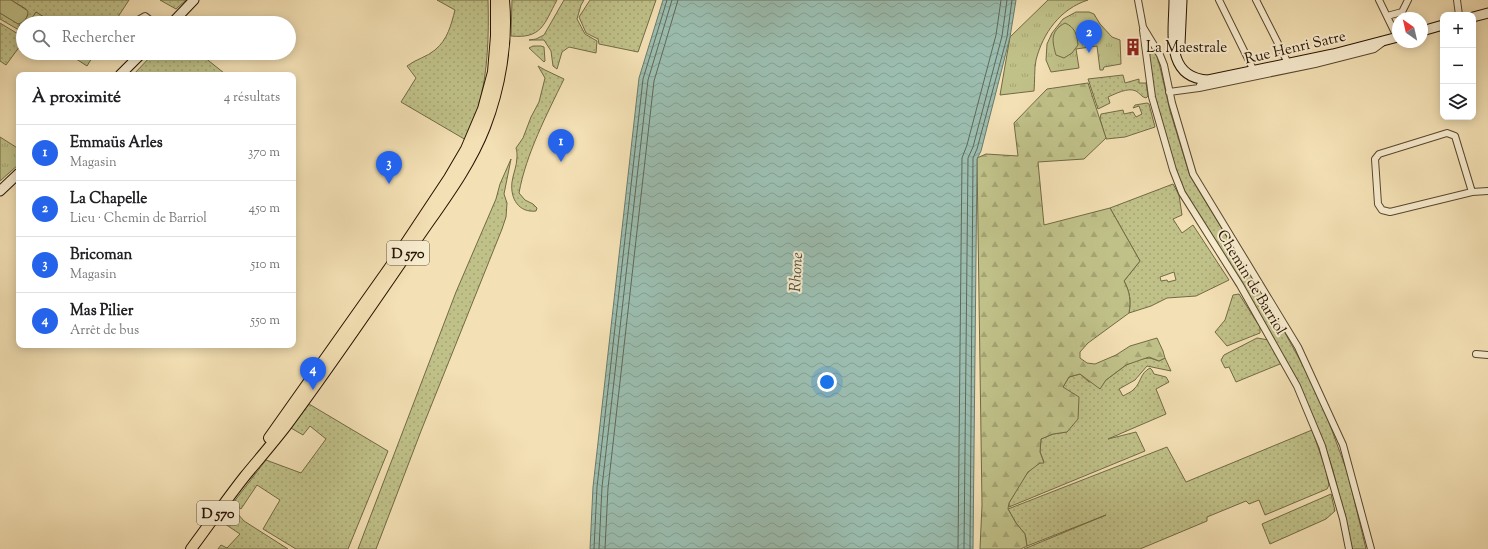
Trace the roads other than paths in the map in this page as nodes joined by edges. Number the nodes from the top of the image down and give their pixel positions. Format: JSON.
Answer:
{"nodes":[{"id":1,"x":194,"y":0,"type":"edge"},
{"id":2,"x":496,"y":0,"type":"edge"},
{"id":3,"x":504,"y":0,"type":"edge"},
{"id":4,"x":1138,"y":0,"type":"edge"},
{"id":5,"x":1174,"y":0,"type":"edge"},
{"id":6,"x":1182,"y":0,"type":"edge"},
{"id":7,"x":1219,"y":0,"type":"edge"},
{"id":8,"x":1256,"y":0,"type":"edge"},
{"id":9,"x":1379,"y":0,"type":"edge"},
{"id":10,"x":1408,"y":0,"type":"edge"},
{"id":11,"x":1457,"y":0,"type":"edge"},
{"id":12,"x":1459,"y":12,"type":"edge"},
{"id":13,"x":1488,"y":13,"type":"edge"},
{"id":14,"x":179,"y":16,"type":"edge"},
{"id":15,"x":1387,"y":16,"type":"junction"},
{"id":16,"x":1476,"y":16,"type":"edge"},
{"id":17,"x":1392,"y":26,"type":"edge"},
{"id":18,"x":1440,"y":26,"type":"edge"},
{"id":19,"x":1142,"y":27,"type":"junction"},
{"id":20,"x":1428,"y":29,"type":"edge"},
{"id":21,"x":1392,"y":39,"type":"edge"},
{"id":22,"x":1385,"y":41,"type":"junction"},
{"id":23,"x":1145,"y":44,"type":"junction"},
{"id":24,"x":1150,"y":50,"type":"dead end"},
{"id":25,"x":135,"y":60,"type":"edge"},
{"id":26,"x":1288,"y":63,"type":"junction"},
{"id":27,"x":1254,"y":70,"type":"junction"},
{"id":28,"x":123,"y":72,"type":"edge"},
{"id":29,"x":1199,"y":82,"type":"junction"},
{"id":30,"x":1169,"y":92,"type":"junction"},
{"id":31,"x":16,"y":175,"type":"edge"},
{"id":32,"x":1488,"y":190,"type":"edge"},
{"id":33,"x":0,"y":191,"type":"edge"},
{"id":34,"x":1472,"y":192,"type":"junction"},
{"id":35,"x":1476,"y":354,"type":"dead end"},
{"id":36,"x":1488,"y":355,"type":"edge"},
{"id":37,"x":245,"y":477,"type":"junction"},
{"id":38,"x":191,"y":549,"type":"edge"},
{"id":39,"x":1349,"y":549,"type":"edge"},
{"id":40,"x":1371,"y":549,"type":"edge"}],
"edges":[{"from":1,"to":14,"type":"street"},
{"from":2,"to":37,"type":"main road","number":"D 570"},
{"from":3,"to":37,"type":"main road","number":"D 570"},
{"from":4,"to":19,"type":"street","name":"Chemin de Barriol"},
{"from":5,"to":29,"type":"street"},
{"from":6,"to":29,"type":"street"},
{"from":7,"to":27,"type":"street"},
{"from":8,"to":26,"type":"street"},
{"from":9,"to":15,"type":"street"},
{"from":10,"to":15,"type":"street"},
{"from":11,"to":12,"type":"street"},
{"from":13,"to":16,"type":"street"},
{"from":15,"to":17,"type":"street"},
{"from":18,"to":20,"type":"street"},
{"from":19,"to":23,"type":"street","name":"Chemin de Barriol"},
{"from":19,"to":30,"type":"street"},
{"from":21,"to":22,"type":"street","name":"Rue Henri Satre"},
{"from":22,"to":26,"type":"street","name":"Rue Henri Satre"},
{"from":22,"to":29,"type":"street"},
{"from":23,"to":24,"type":"street"},
{"from":23,"to":39,"type":"street","name":"Chemin de Barriol"},
{"from":25,"to":28,"type":"street"},
{"from":26,"to":27,"type":"street","name":"Rue Henri Satre"},
{"from":27,"to":29,"type":"street","name":"Rue Henri Satre"},
{"from":29,"to":30,"type":"street"},
{"from":30,"to":40,"type":"street"},
{"from":31,"to":33,"type":"street"},
{"from":32,"to":34,"type":"street"},
{"from":34,"to":34,"type":"street"},
{"from":35,"to":36,"type":"street"},
{"from":37,"to":38,"type":"main road","number":"D 570"}]}
